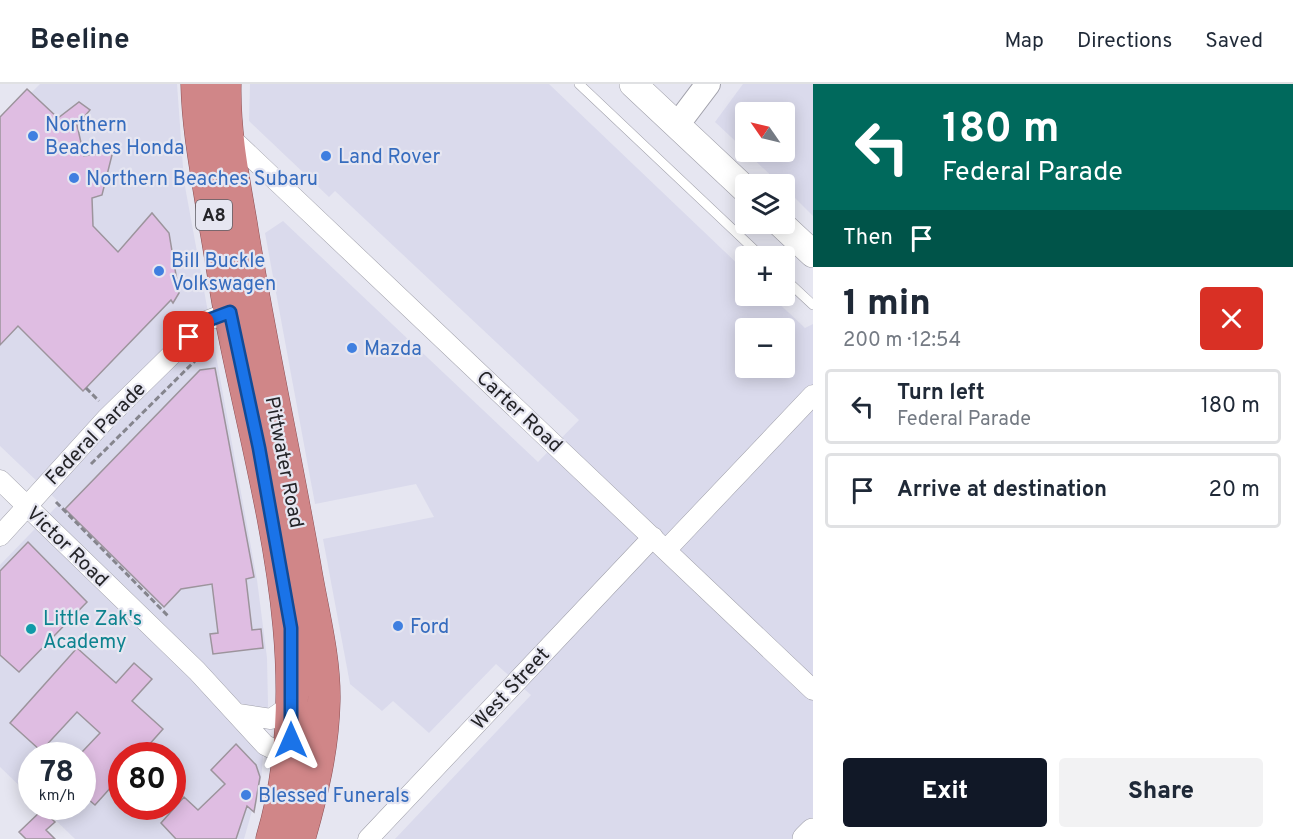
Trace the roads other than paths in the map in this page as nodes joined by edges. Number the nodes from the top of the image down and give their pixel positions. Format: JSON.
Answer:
{"nodes":[{"id":1,"x":197,"y":84,"type":"edge"},
{"id":2,"x":225,"y":84,"type":"edge"},
{"id":3,"x":579,"y":84,"type":"edge"},
{"id":4,"x":633,"y":84,"type":"edge"},
{"id":5,"x":708,"y":84,"type":"edge"},
{"id":6,"x":677,"y":125,"type":"junction"},
{"id":7,"x":227,"y":134,"type":"junction"},
{"id":8,"x":735,"y":180,"type":"edge"},
{"id":9,"x":792,"y":234,"type":"edge"},
{"id":10,"x":750,"y":246,"type":"edge"},
{"id":11,"x":813,"y":254,"type":"edge"},
{"id":12,"x":795,"y":288,"type":"edge"},
{"id":13,"x":813,"y":305,"type":"edge"},
{"id":14,"x":234,"y":320,"type":"junction"},
{"id":15,"x":813,"y":395,"type":"edge"},
{"id":16,"x":0,"y":480,"type":"edge"},
{"id":17,"x":26,"y":505,"type":"junction"},
{"id":18,"x":1,"y":532,"type":"edge"},
{"id":19,"x":660,"y":543,"type":"junction"},
{"id":20,"x":813,"y":690,"type":"edge"},
{"id":21,"x":291,"y":705,"type":"junction"},
{"id":22,"x":238,"y":714,"type":"junction"},
{"id":23,"x":322,"y":734,"type":"junction"},
{"id":24,"x":291,"y":758,"type":"junction"},
{"id":25,"x":813,"y":832,"type":"edge"},
{"id":26,"x":272,"y":839,"type":"edge"},
{"id":27,"x":298,"y":839,"type":"edge"},
{"id":28,"x":368,"y":839,"type":"edge"},
{"id":29,"x":807,"y":839,"type":"edge"}],
"edges":[{"from":1,"to":14,"type":"highway","name":"Pittwater Road","number":"A8"},
{"from":2,"to":7,"type":"highway","name":"Pittwater Road","number":"A8"},
{"from":3,"to":10,"type":"lane"},
{"from":4,"to":6,"type":"main road"},
{"from":5,"to":6,"type":"street"},
{"from":6,"to":8,"type":"main road"},
{"from":7,"to":14,"type":"highway","name":"Pittwater Road","number":"A8"},
{"from":7,"to":19,"type":"street","name":"Carter Road"},
{"from":9,"to":11,"type":"main road"},
{"from":12,"to":13,"type":"lane"},
{"from":14,"to":17,"type":"street","name":"Federal Parade"},
{"from":14,"to":21,"type":"highway","name":"Pittwater Road","number":"A8"},
{"from":14,"to":23,"type":"highway","name":"Pittwater Road","number":"A8"},
{"from":15,"to":19,"type":"street","name":"West Street"},
{"from":16,"to":17,"type":"street","name":"Victor Road"},
{"from":17,"to":18,"type":"street","name":"Federal Parade"},
{"from":17,"to":22,"type":"street","name":"Victor Road"},
{"from":19,"to":20,"type":"street","name":"Carter Road"},
{"from":19,"to":28,"type":"street","name":"West Street"},
{"from":21,"to":22,"type":"street"},
{"from":21,"to":24,"type":"highway","name":"Pittwater Road","number":"A8"},
{"from":22,"to":24,"type":"street","name":"Victor Road"},
{"from":23,"to":24,"type":"highway"},
{"from":23,"to":27,"type":"highway","name":"Pittwater Road","number":"A8"},
{"from":24,"to":26,"type":"highway","name":"Pittwater Road","number":"A8"},
{"from":25,"to":29,"type":"main road"}]}
